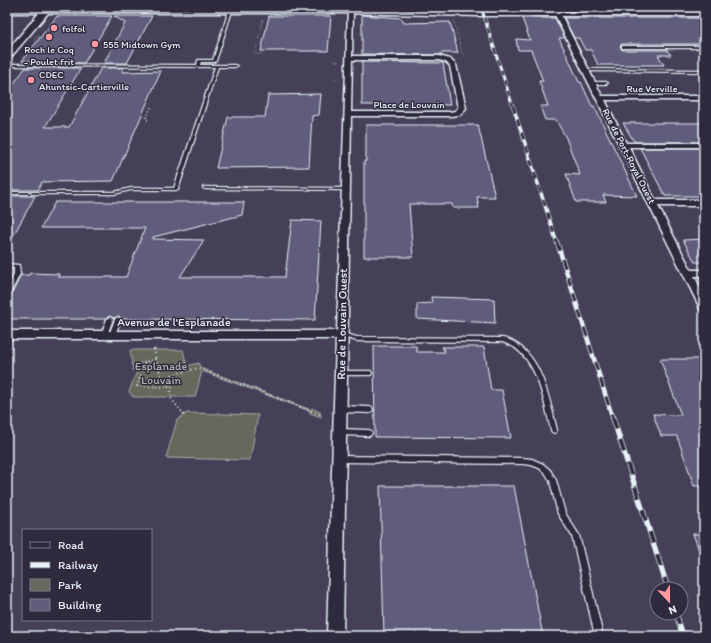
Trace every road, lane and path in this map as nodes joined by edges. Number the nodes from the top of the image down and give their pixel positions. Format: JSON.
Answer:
{"nodes":[{"id":1,"x":42,"y":9,"type":"edge"},
{"id":2,"x":143,"y":9,"type":"edge"},
{"id":3,"x":328,"y":9,"type":"edge"},
{"id":4,"x":556,"y":10,"type":"edge"},
{"id":5,"x":7,"y":11,"type":"edge"},
{"id":6,"x":230,"y":11,"type":"junction"},
{"id":7,"x":350,"y":11,"type":"junction"},
{"id":8,"x":446,"y":13,"type":"edge"},
{"id":9,"x":264,"y":14,"type":"dead end"},
{"id":10,"x":704,"y":14,"type":"edge"},
{"id":11,"x":35,"y":36,"type":"dead end"},
{"id":12,"x":32,"y":39,"type":"dead end"},
{"id":13,"x":623,"y":47,"type":"dead end"},
{"id":14,"x":704,"y":47,"type":"edge"},
{"id":15,"x":8,"y":50,"type":"edge"},
{"id":16,"x":264,"y":54,"type":"dead end"},
{"id":17,"x":465,"y":55,"type":"dead end"},
{"id":18,"x":349,"y":58,"type":"junction"},
{"id":19,"x":335,"y":61,"type":"dead end"},
{"id":20,"x":339,"y":62,"type":"dead end"},
{"id":21,"x":7,"y":65,"type":"edge"},
{"id":22,"x":198,"y":66,"type":"junction"},
{"id":23,"x":217,"y":66,"type":"junction"},
{"id":24,"x":235,"y":66,"type":"dead end"},
{"id":25,"x":586,"y":70,"type":"junction"},
{"id":26,"x":704,"y":71,"type":"edge"},
{"id":27,"x":334,"y":78,"type":"dead end"},
{"id":28,"x":338,"y":80,"type":"dead end"},
{"id":29,"x":592,"y":83,"type":"junction"},
{"id":30,"x":606,"y":83,"type":"dead end"},
{"id":31,"x":600,"y":98,"type":"junction"},
{"id":32,"x":704,"y":98,"type":"edge"},
{"id":33,"x":151,"y":107,"type":"dead end"},
{"id":34,"x":348,"y":114,"type":"junction"},
{"id":35,"x":148,"y":120,"type":"dead end"},
{"id":36,"x":623,"y":145,"type":"junction"},
{"id":37,"x":704,"y":145,"type":"edge"},
{"id":38,"x":205,"y":188,"type":"dead end"},
{"id":39,"x":345,"y":189,"type":"junction"},
{"id":40,"x":7,"y":193,"type":"edge"},
{"id":41,"x":652,"y":203,"type":"junction"},
{"id":42,"x":704,"y":203,"type":"edge"},
{"id":43,"x":7,"y":266,"type":"edge"},
{"id":44,"x":688,"y":273,"type":"junction"},
{"id":45,"x":704,"y":273,"type":"edge"},
{"id":46,"x":7,"y":294,"type":"edge"},
{"id":47,"x":704,"y":306,"type":"edge"},
{"id":48,"x":110,"y":319,"type":"dead end"},
{"id":49,"x":118,"y":319,"type":"dead end"},
{"id":50,"x":7,"y":335,"type":"edge"},
{"id":51,"x":108,"y":335,"type":"junction"},
{"id":52,"x":342,"y":335,"type":"junction"},
{"id":53,"x":154,"y":349,"type":"dead end"},
{"id":54,"x":157,"y":359,"type":"junction"},
{"id":55,"x":145,"y":362,"type":"junction"},
{"id":56,"x":179,"y":364,"type":"dead end"},
{"id":57,"x":136,"y":365,"type":"dead end"},
{"id":58,"x":159,"y":369,"type":"junction"},
{"id":59,"x":341,"y":373,"type":"junction"},
{"id":60,"x":369,"y":373,"type":"dead end"},
{"id":61,"x":140,"y":378,"type":"junction"},
{"id":62,"x":161,"y":378,"type":"junction"},
{"id":63,"x":170,"y":378,"type":"junction"},
{"id":64,"x":168,"y":387,"type":"junction"},
{"id":65,"x":340,"y":409,"type":"junction"},
{"id":66,"x":370,"y":410,"type":"dead end"},
{"id":67,"x":322,"y":415,"type":"dead end"},
{"id":68,"x":184,"y":416,"type":"dead end"},
{"id":69,"x":554,"y":430,"type":"dead end"},
{"id":70,"x":340,"y":432,"type":"junction"},
{"id":71,"x":369,"y":433,"type":"dead end"},
{"id":72,"x":339,"y":459,"type":"junction"},
{"id":73,"x":335,"y":636,"type":"edge"},
{"id":74,"x":599,"y":636,"type":"edge"}],
"edges":[{"from":1,"to":2,"type":"street"},
{"from":1,"to":5,"type":"street"},
{"from":1,"to":15,"type":"street"},
{"from":2,"to":6,"type":"street"},
{"from":3,"to":6,"type":"street"},
{"from":3,"to":7,"type":"street"},
{"from":4,"to":8,"type":"street"},
{"from":4,"to":10,"type":"street"},
{"from":4,"to":25,"type":"street","name":"Rue de Port-Royal Ouest"},
{"from":6,"to":22,"type":"lane"},
{"from":7,"to":8,"type":"street"},
{"from":7,"to":18,"type":"street","name":"Rue de Louvain Ouest"},
{"from":8,"to":17,"type":"path"},
{"from":9,"to":16,"type":"path"},
{"from":11,"to":12,"type":"path"},
{"from":13,"to":14,"type":"lane"},
{"from":18,"to":34,"type":"street","name":"Rue de Louvain Ouest"},
{"from":18,"to":34,"type":"street","name":"Place de Louvain"},
{"from":19,"to":20,"type":"path"},
{"from":21,"to":22,"type":"lane"},
{"from":22,"to":23,"type":"lane"},
{"from":23,"to":24,"type":"lane"},
{"from":23,"to":40,"type":"lane"},
{"from":25,"to":26,"type":"lane"},
{"from":25,"to":29,"type":"street","name":"Rue de Port-Royal Ouest"},
{"from":27,"to":28,"type":"path"},
{"from":29,"to":30,"type":"lane"},
{"from":29,"to":31,"type":"street","name":"Rue de Port-Royal Ouest"},
{"from":31,"to":32,"type":"street","name":"Rue Verville"},
{"from":31,"to":36,"type":"street","name":"Rue de Port-Royal Ouest"},
{"from":33,"to":35,"type":"path"},
{"from":34,"to":39,"type":"street","name":"Rue de Louvain Ouest"},
{"from":36,"to":37,"type":"street"},
{"from":36,"to":41,"type":"street","name":"Rue de Port-Royal Ouest"},
{"from":38,"to":39,"type":"lane"},
{"from":39,"to":52,"type":"street","name":"Rue de Louvain Ouest"},
{"from":41,"to":42,"type":"street"},
{"from":41,"to":44,"type":"street","name":"Rue de Port-Royal Ouest"},
{"from":43,"to":46,"type":"lane"},
{"from":44,"to":45,"type":"street"},
{"from":44,"to":47,"type":"street","name":"Rue de Port-Royal Ouest"},
{"from":48,"to":51,"type":"lane"},
{"from":49,"to":51,"type":"lane"},
{"from":50,"to":51,"type":"street","name":"Avenue de l'Esplanade"},
{"from":51,"to":52,"type":"street","name":"Avenue de l'Esplanade"},
{"from":52,"to":59,"type":"street","name":"Rue de Louvain Ouest"},
{"from":52,"to":69,"type":"lane"},
{"from":53,"to":54,"type":"path"},
{"from":54,"to":55,"type":"path"},
{"from":54,"to":58,"type":"path"},
{"from":55,"to":57,"type":"path"},
{"from":55,"to":61,"type":"path"},
{"from":56,"to":58,"type":"path"},
{"from":58,"to":62,"type":"path"},
{"from":59,"to":60,"type":"lane"},
{"from":59,"to":65,"type":"street","name":"Rue de Louvain Ouest"},
{"from":61,"to":62,"type":"path"},
{"from":61,"to":64,"type":"path"},
{"from":62,"to":63,"type":"path"},
{"from":63,"to":64,"type":"path"},
{"from":63,"to":67,"type":"path"},
{"from":64,"to":68,"type":"path"},
{"from":65,"to":66,"type":"lane"},
{"from":65,"to":70,"type":"street","name":"Rue de Louvain Ouest"},
{"from":70,"to":71,"type":"lane"},
{"from":70,"to":72,"type":"street","name":"Rue de Louvain Ouest"},
{"from":72,"to":73,"type":"street","name":"Rue de Louvain Ouest"},
{"from":72,"to":74,"type":"lane"}]}
